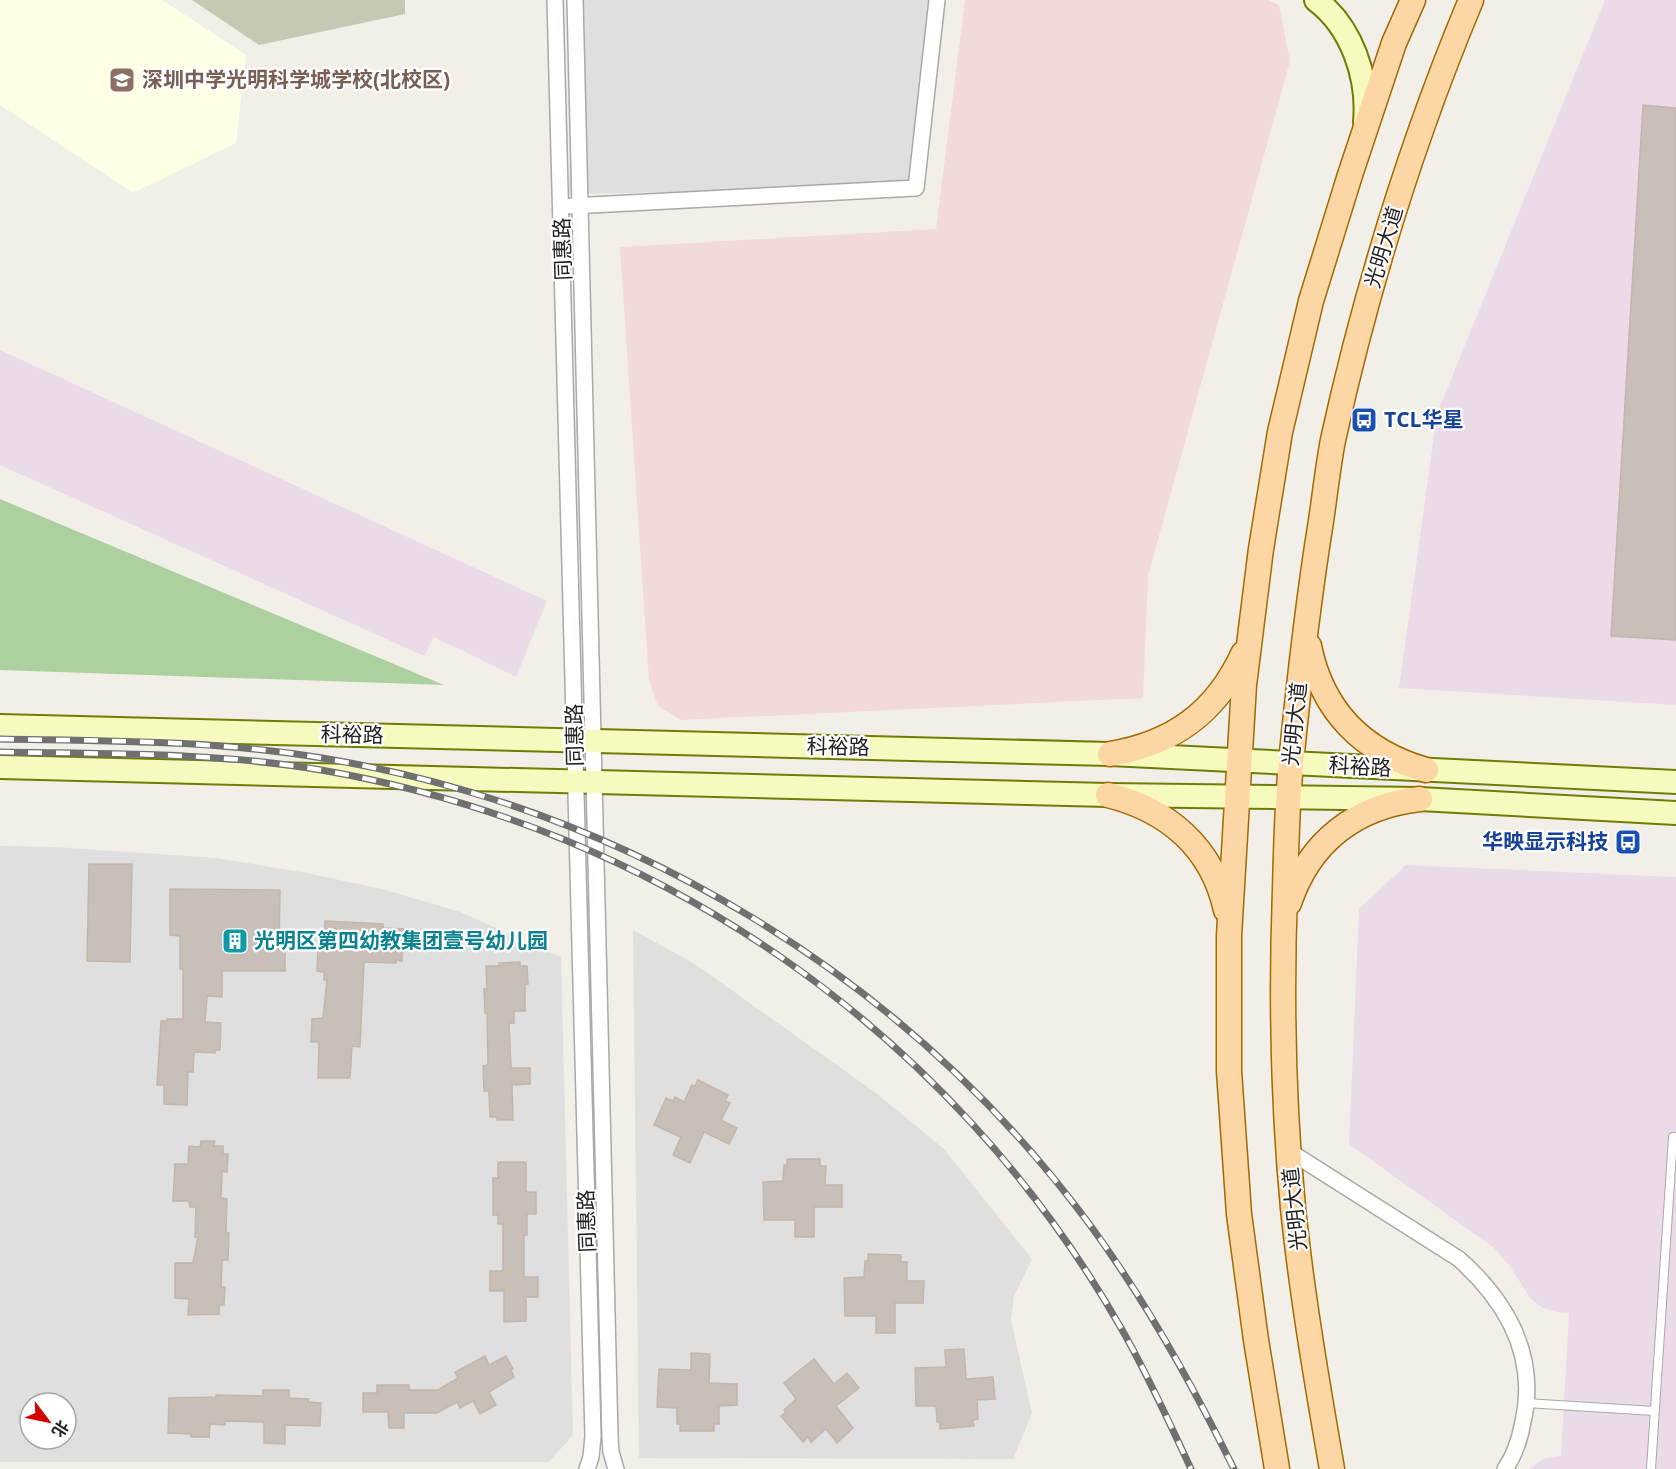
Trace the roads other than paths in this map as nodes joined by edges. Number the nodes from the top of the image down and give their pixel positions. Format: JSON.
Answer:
{"nodes":[{"id":1,"x":555,"y":0,"type":"edge"},
{"id":2,"x":575,"y":0,"type":"edge"},
{"id":3,"x":937,"y":0,"type":"edge"},
{"id":4,"x":1316,"y":0,"type":"edge"},
{"id":5,"x":1413,"y":0,"type":"edge"},
{"id":6,"x":1472,"y":0,"type":"edge"},
{"id":7,"x":1362,"y":138,"type":"junction"},
{"id":8,"x":580,"y":205,"type":"junction"},
{"id":9,"x":561,"y":206,"type":"junction"},
{"id":10,"x":1252,"y":619,"type":"junction"},
{"id":11,"x":1307,"y":623,"type":"junction"},
{"id":12,"x":0,"y":726,"type":"edge"},
{"id":13,"x":585,"y":741,"type":"junction"},
{"id":14,"x":1110,"y":754,"type":"junction"},
{"id":15,"x":1239,"y":761,"type":"junction"},
{"id":16,"x":1291,"y":763,"type":"junction"},
{"id":17,"x":0,"y":767,"type":"edge"},
{"id":18,"x":1426,"y":770,"type":"junction"},
{"id":19,"x":586,"y":782,"type":"junction"},
{"id":20,"x":1676,"y":782,"type":"edge"},
{"id":21,"x":1108,"y":795,"type":"junction"},
{"id":22,"x":1238,"y":797,"type":"junction"},
{"id":23,"x":1288,"y":797,"type":"junction"},
{"id":24,"x":1420,"y":799,"type":"junction"},
{"id":25,"x":1676,"y":813,"type":"edge"},
{"id":26,"x":1229,"y":936,"type":"junction"},
{"id":27,"x":1283,"y":937,"type":"junction"},
{"id":28,"x":1676,"y":1137,"type":"edge"},
{"id":29,"x":1289,"y":1151,"type":"junction"},
{"id":30,"x":1526,"y":1403,"type":"junction"},
{"id":31,"x":1654,"y":1411,"type":"junction"},
{"id":32,"x":587,"y":1469,"type":"edge"},
{"id":33,"x":616,"y":1469,"type":"edge"},
{"id":34,"x":1277,"y":1469,"type":"edge"},
{"id":35,"x":1332,"y":1469,"type":"edge"},
{"id":36,"x":1505,"y":1469,"type":"edge"},
{"id":37,"x":1651,"y":1469,"type":"edge"}],
"edges":[{"from":1,"to":9,"type":"street","name":"同惠路"},
{"from":2,"to":8,"type":"street","name":"同惠路"},
{"from":3,"to":8,"type":"street"},
{"from":4,"to":7,"type":"main road"},
{"from":5,"to":7,"type":"main road"},
{"from":6,"to":11,"type":"main road","name":"光明大道"},
{"from":7,"to":10,"type":"main road"},
{"from":8,"to":9,"type":"street"},
{"from":8,"to":13,"type":"street","name":"同惠路"},
{"from":9,"to":13,"type":"street","name":"同惠路"},
{"from":10,"to":14,"type":"main road"},
{"from":10,"to":15,"type":"main road"},
{"from":11,"to":16,"type":"main road","name":"光明大道"},
{"from":11,"to":18,"type":"main road"},
{"from":12,"to":13,"type":"main road","name":"科裕路"},
{"from":13,"to":14,"type":"main road","name":"科裕路"},
{"from":13,"to":19,"type":"street","name":"同惠路"},
{"from":14,"to":15,"type":"main road","name":"科裕路"},
{"from":15,"to":16,"type":"main road","name":"科裕路"},
{"from":15,"to":22,"type":"main road"},
{"from":16,"to":18,"type":"main road","name":"科裕路"},
{"from":16,"to":23,"type":"main road","name":"光明大道"},
{"from":17,"to":19,"type":"main road","name":"科裕路"},
{"from":18,"to":20,"type":"main road","name":"科裕路"},
{"from":19,"to":21,"type":"main road","name":"科裕路"},
{"from":19,"to":32,"type":"street","name":"同惠路"},
{"from":19,"to":33,"type":"street","name":"同惠路"},
{"from":21,"to":22,"type":"main road","name":"科裕路"},
{"from":21,"to":26,"type":"main road"},
{"from":22,"to":23,"type":"main road","name":"科裕路"},
{"from":22,"to":26,"type":"main road"},
{"from":23,"to":24,"type":"main road","name":"科裕路"},
{"from":23,"to":27,"type":"main road","name":"光明大道"},
{"from":24,"to":25,"type":"main road","name":"科裕路"},
{"from":24,"to":27,"type":"main road"},
{"from":26,"to":34,"type":"main road"},
{"from":27,"to":29,"type":"main road","name":"光明大道"},
{"from":28,"to":31,"type":"lane"},
{"from":29,"to":30,"type":"street"},
{"from":29,"to":35,"type":"main road","name":"光明大道"},
{"from":30,"to":31,"type":"lane"},
{"from":30,"to":36,"type":"street"},
{"from":31,"to":37,"type":"lane"}]}
